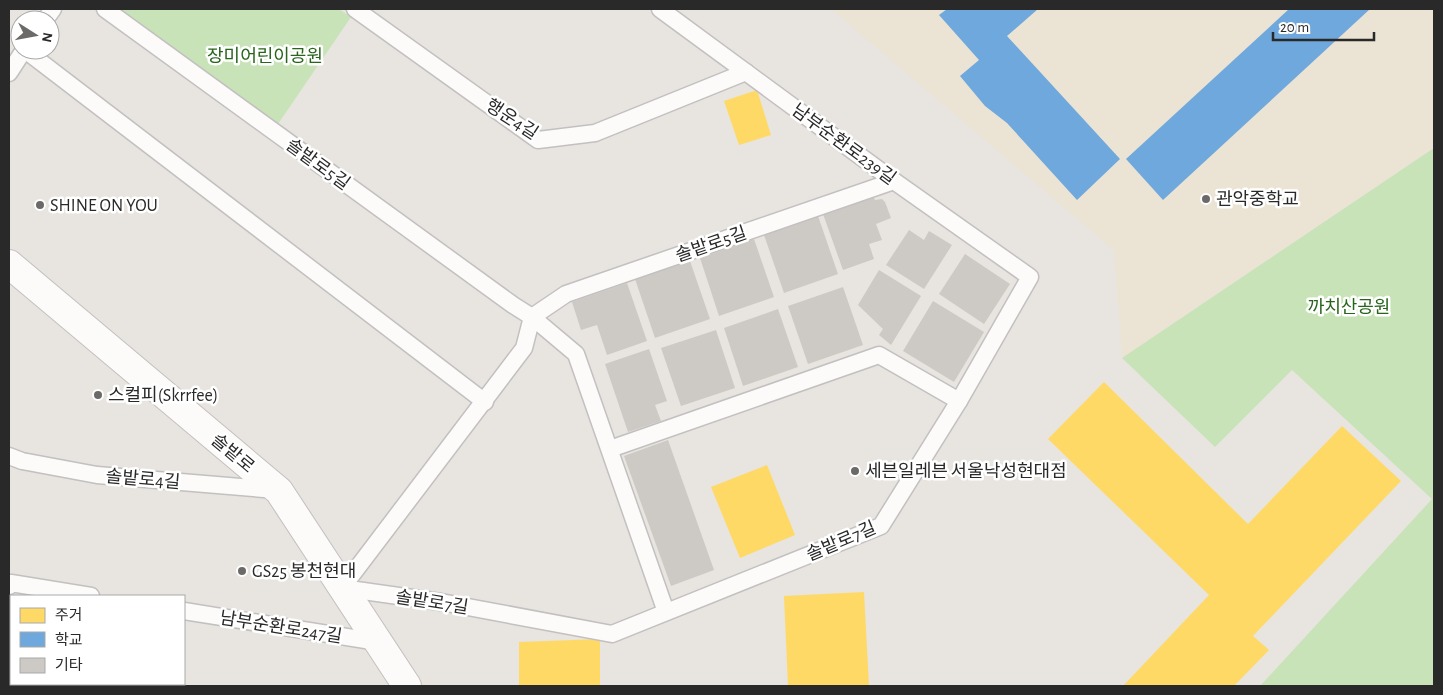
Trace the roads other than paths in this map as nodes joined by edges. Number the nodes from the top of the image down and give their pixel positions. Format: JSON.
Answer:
{"nodes":[{"id":1,"x":105,"y":9,"type":"edge"},
{"id":2,"x":355,"y":9,"type":"edge"},
{"id":3,"x":660,"y":9,"type":"edge"},
{"id":4,"x":38,"y":60,"type":"edge"},
{"id":5,"x":746,"y":72,"type":"junction"},
{"id":6,"x":894,"y":181,"type":"junction"},
{"id":7,"x":9,"y":264,"type":"edge"},
{"id":8,"x":1030,"y":277,"type":"joint"},
{"id":9,"x":532,"y":317,"type":"junction"},
{"id":10,"x":959,"y":401,"type":"junction"},
{"id":11,"x":485,"y":402,"type":"junction"},
{"id":12,"x":610,"y":449,"type":"junction"},
{"id":13,"x":9,"y":456,"type":"edge"},
{"id":14,"x":279,"y":491,"type":"junction"},
{"id":15,"x":9,"y":586,"type":"edge"},
{"id":16,"x":342,"y":588,"type":"junction"},
{"id":17,"x":85,"y":595,"type":"edge"},
{"id":18,"x":185,"y":611,"type":"edge"},
{"id":19,"x":666,"y":612,"type":"junction"},
{"id":20,"x":378,"y":642,"type":"junction"},
{"id":21,"x":407,"y":686,"type":"edge"}],
"edges":[{"from":1,"to":9,"type":"lane","name":"솔밭로5길"},
{"from":2,"to":5,"type":"lane","name":"행운4길"},
{"from":3,"to":5,"type":"lane","name":"남부순환로239길"},
{"from":4,"to":11,"type":"lane"},
{"from":5,"to":6,"type":"lane","name":"남부순환로239길"},
{"from":6,"to":8,"type":"lane","name":"남부순환로239길"},
{"from":6,"to":9,"type":"lane","name":"솔밭로5길"},
{"from":7,"to":14,"type":"street","name":"솔밭로"},
{"from":8,"to":10,"type":"lane","name":"솔밭로7길"},
{"from":9,"to":11,"type":"lane"},
{"from":9,"to":12,"type":"lane"},
{"from":10,"to":12,"type":"lane"},
{"from":10,"to":19,"type":"lane","name":"솔밭로7길"},
{"from":11,"to":16,"type":"lane"},
{"from":12,"to":19,"type":"lane"},
{"from":13,"to":14,"type":"lane","name":"솔밭로4길"},
{"from":14,"to":16,"type":"street","name":"솔밭로"},
{"from":15,"to":17,"type":"lane"},
{"from":16,"to":19,"type":"lane","name":"솔밭로7길"},
{"from":16,"to":20,"type":"street","name":"솔밭로"},
{"from":18,"to":20,"type":"lane","name":"남부순환로247길"},
{"from":20,"to":21,"type":"street","name":"솔밭로"}]}
